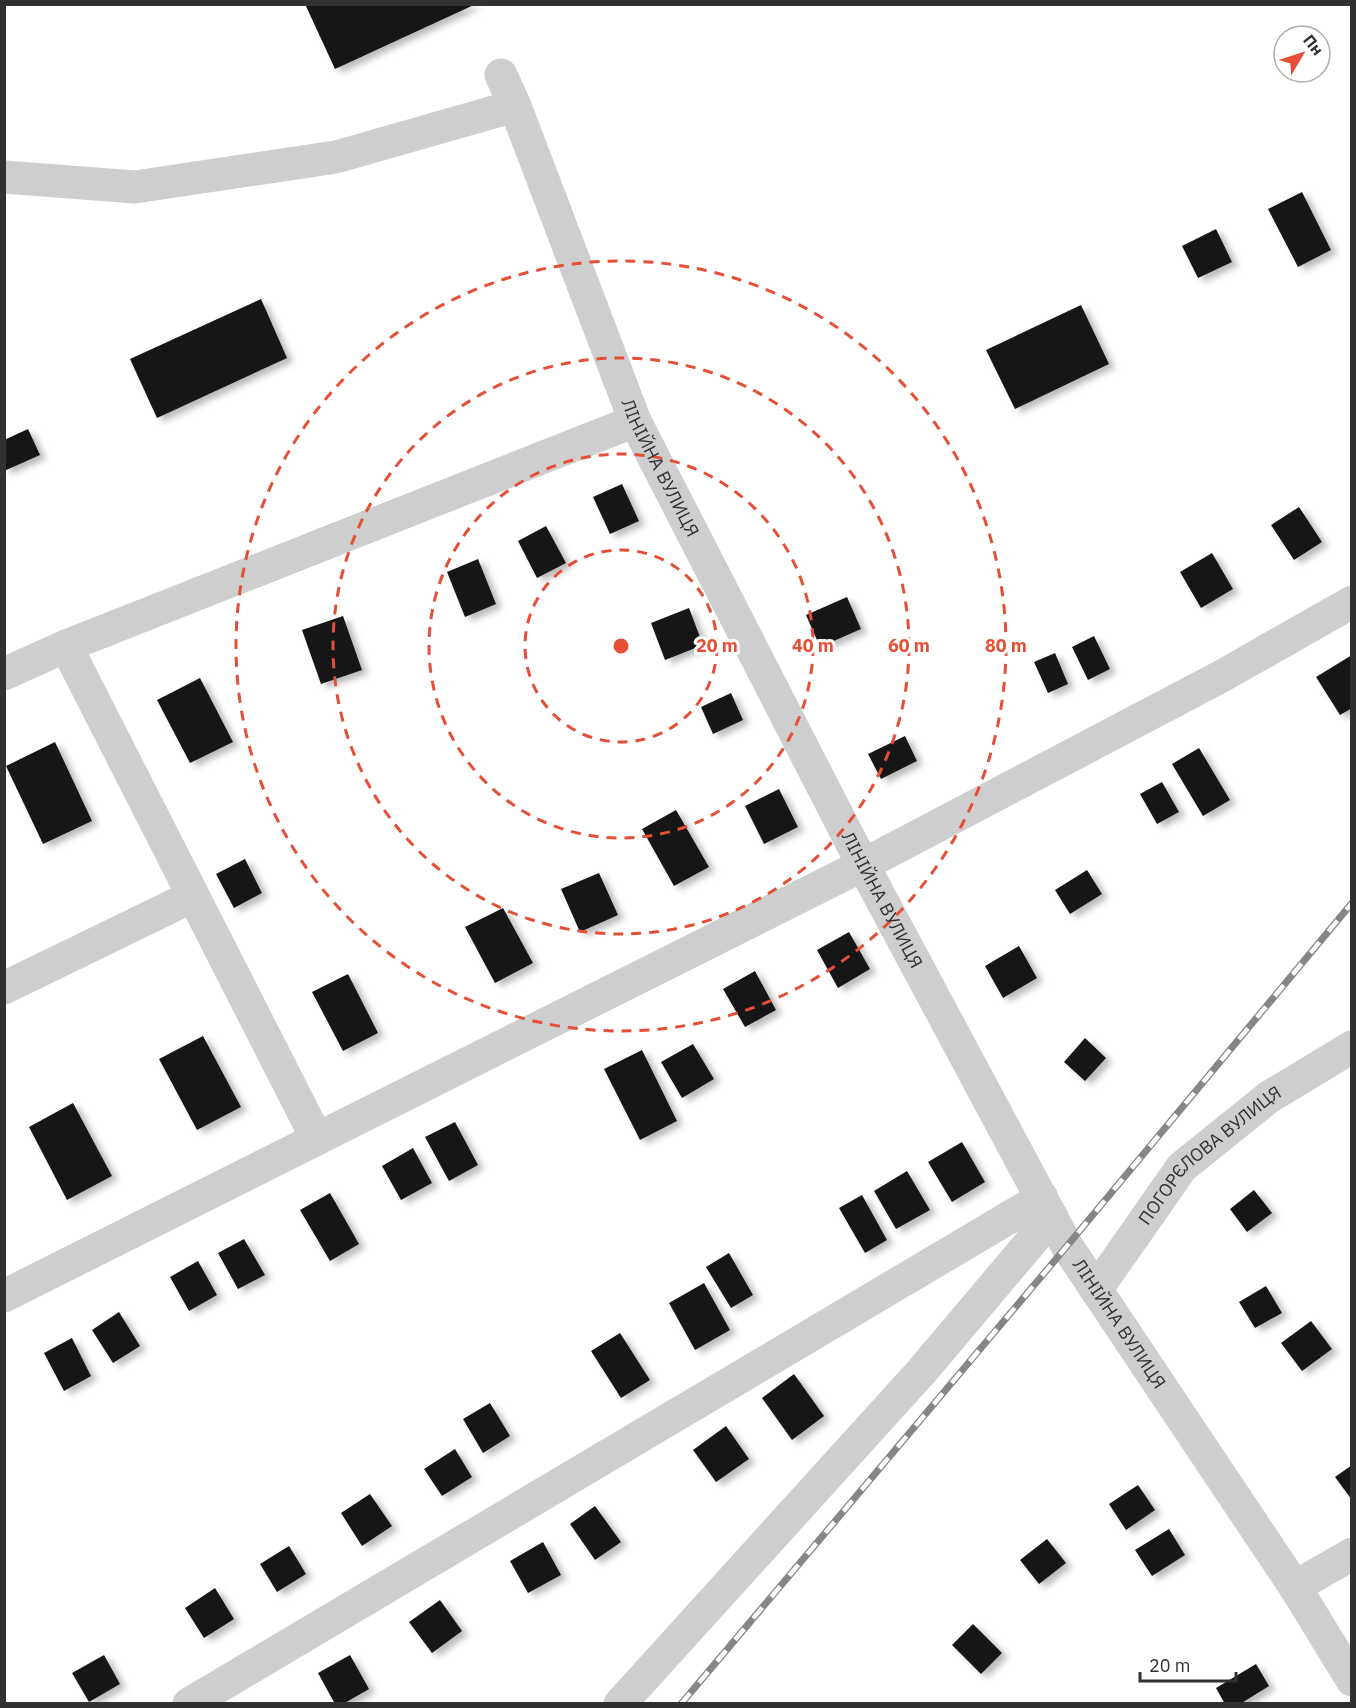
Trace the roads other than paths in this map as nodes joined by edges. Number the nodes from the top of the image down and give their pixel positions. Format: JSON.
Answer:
{"nodes":[{"id":1,"x":501,"y":75,"type":"dead end"},
{"id":2,"x":515,"y":106,"type":"junction"},
{"id":3,"x":4,"y":177,"type":"edge"},
{"id":4,"x":635,"y":421,"type":"junction"},
{"id":5,"x":1352,"y":602,"type":"edge"},
{"id":6,"x":66,"y":646,"type":"junction"},
{"id":7,"x":4,"y":674,"type":"edge"},
{"id":8,"x":863,"y":865,"type":"junction"},
{"id":9,"x":193,"y":896,"type":"junction"},
{"id":10,"x":4,"y":988,"type":"edge"},
{"id":11,"x":1352,"y":1047,"type":"edge"},
{"id":12,"x":317,"y":1139,"type":"junction"},
{"id":13,"x":1047,"y":1208,"type":"junction"},
{"id":14,"x":1096,"y":1290,"type":"junction"},
{"id":15,"x":4,"y":1296,"type":"edge"},
{"id":16,"x":1352,"y":1554,"type":"edge"},
{"id":17,"x":1294,"y":1587,"type":"junction"},
{"id":18,"x":1352,"y":1680,"type":"edge"},
{"id":19,"x":189,"y":1704,"type":"edge"},
{"id":20,"x":620,"y":1704,"type":"edge"}],
"edges":[{"from":1,"to":2,"type":"street","name":"ЛІНІЙНА ВУЛИЦЯ"},
{"from":2,"to":3,"type":"street"},
{"from":2,"to":4,"type":"street","name":"ЛІНІЙНА ВУЛИЦЯ"},
{"from":4,"to":6,"type":"street"},
{"from":4,"to":8,"type":"street","name":"ЛІНІЙНА ВУЛИЦЯ"},
{"from":5,"to":8,"type":"street"},
{"from":6,"to":7,"type":"street"},
{"from":6,"to":9,"type":"street"},
{"from":8,"to":12,"type":"street"},
{"from":8,"to":13,"type":"street","name":"ЛІНІЙНА ВУЛИЦЯ"},
{"from":9,"to":10,"type":"street"},
{"from":9,"to":12,"type":"street"},
{"from":11,"to":14,"type":"street","name":"ПОГОРЄЛОВА ВУЛИЦЯ"},
{"from":12,"to":15,"type":"street"},
{"from":13,"to":14,"type":"street","name":"ЛІНІЙНА ВУЛИЦЯ"},
{"from":13,"to":19,"type":"street"},
{"from":13,"to":20,"type":"street"},
{"from":14,"to":17,"type":"street","name":"ЛІНІЙНА ВУЛИЦЯ"},
{"from":16,"to":17,"type":"street"},
{"from":17,"to":18,"type":"street","name":"ЛІНІЙНА ВУЛИЦЯ"}]}
